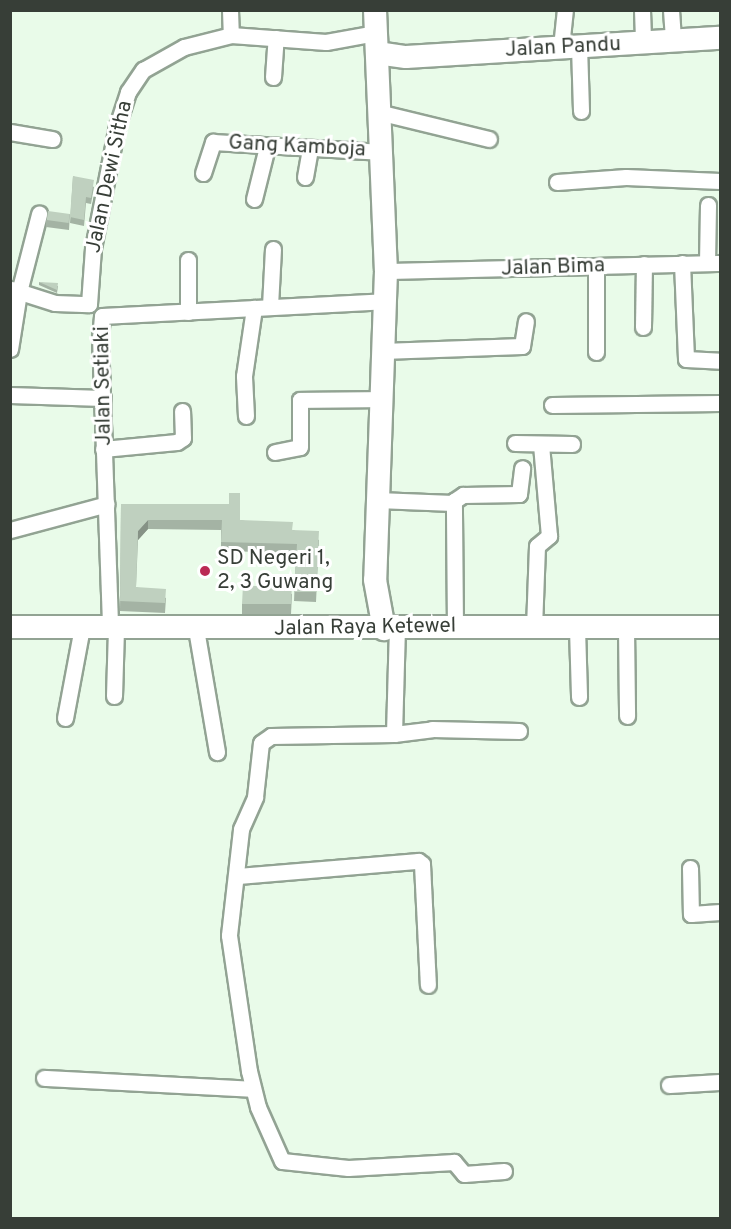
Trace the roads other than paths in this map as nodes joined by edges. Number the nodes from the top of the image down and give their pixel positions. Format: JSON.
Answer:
{"nodes":[{"id":1,"x":230,"y":10,"type":"edge"},
{"id":2,"x":375,"y":10,"type":"edge"},
{"id":3,"x":565,"y":10,"type":"edge"},
{"id":4,"x":642,"y":10,"type":"edge"},
{"id":5,"x":671,"y":10,"type":"edge"},
{"id":6,"x":231,"y":35,"type":"junction"},
{"id":7,"x":276,"y":38,"type":"junction"},
{"id":8,"x":720,"y":38,"type":"edge"},
{"id":9,"x":672,"y":42,"type":"junction"},
{"id":10,"x":643,"y":44,"type":"junction"},
{"id":11,"x":570,"y":47,"type":"junction"},
{"id":12,"x":377,"y":53,"type":"junction"},
{"id":13,"x":273,"y":77,"type":"dead end"},
{"id":14,"x":581,"y":111,"type":"dead end"},
{"id":15,"x":382,"y":113,"type":"junction"},
{"id":16,"x":10,"y":132,"type":"edge"},
{"id":17,"x":52,"y":139,"type":"dead end"},
{"id":18,"x":489,"y":139,"type":"dead end"},
{"id":19,"x":267,"y":147,"type":"junction"},
{"id":20,"x":310,"y":148,"type":"junction"},
{"id":21,"x":383,"y":152,"type":"junction"},
{"id":22,"x":203,"y":172,"type":"dead end"},
{"id":23,"x":305,"y":177,"type":"dead end"},
{"id":24,"x":720,"y":181,"type":"edge"},
{"id":25,"x":557,"y":182,"type":"dead end"},
{"id":26,"x":254,"y":199,"type":"dead end"},
{"id":27,"x":708,"y":205,"type":"dead end"},
{"id":28,"x":39,"y":214,"type":"dead end"},
{"id":29,"x":273,"y":249,"type":"dead end"},
{"id":30,"x":189,"y":260,"type":"dead end"},
{"id":31,"x":682,"y":263,"type":"junction"},
{"id":32,"x":714,"y":263,"type":"edge"},
{"id":33,"x":644,"y":264,"type":"junction"},
{"id":34,"x":596,"y":266,"type":"junction"},
{"id":35,"x":386,"y":271,"type":"junction"},
{"id":36,"x":15,"y":291,"type":"edge"},
{"id":37,"x":384,"y":300,"type":"junction"},
{"id":38,"x":89,"y":304,"type":"junction"},
{"id":39,"x":270,"y":306,"type":"junction"},
{"id":40,"x":254,"y":308,"type":"junction"},
{"id":41,"x":188,"y":312,"type":"junction"},
{"id":42,"x":102,"y":316,"type":"junction"},
{"id":43,"x":526,"y":321,"type":"dead end"},
{"id":44,"x":643,"y":327,"type":"dead end"},
{"id":45,"x":10,"y":349,"type":"edge"},
{"id":46,"x":382,"y":351,"type":"junction"},
{"id":47,"x":596,"y":352,"type":"dead end"},
{"id":48,"x":720,"y":361,"type":"edge"},
{"id":49,"x":10,"y":395,"type":"edge"},
{"id":50,"x":103,"y":398,"type":"junction"},
{"id":51,"x":381,"y":399,"type":"junction"},
{"id":52,"x":720,"y":403,"type":"edge"},
{"id":53,"x":552,"y":405,"type":"dead end"},
{"id":54,"x":182,"y":411,"type":"dead end"},
{"id":55,"x":246,"y":416,"type":"dead end"},
{"id":56,"x":515,"y":443,"type":"dead end"},
{"id":57,"x":541,"y":444,"type":"junction"},
{"id":58,"x":572,"y":444,"type":"dead end"},
{"id":59,"x":104,"y":449,"type":"junction"},
{"id":60,"x":275,"y":452,"type":"dead end"},
{"id":61,"x":522,"y":468,"type":"dead end"},
{"id":62,"x":378,"y":500,"type":"junction"},
{"id":63,"x":453,"y":503,"type":"junction"},
{"id":64,"x":107,"y":504,"type":"junction"},
{"id":65,"x":10,"y":530,"type":"edge"},
{"id":66,"x":10,"y":627,"type":"edge"},
{"id":67,"x":82,"y":627,"type":"junction"},
{"id":68,"x":455,"y":627,"type":"junction"},
{"id":69,"x":534,"y":627,"type":"junction"},
{"id":70,"x":720,"y":627,"type":"edge"},
{"id":71,"x":577,"y":628,"type":"junction"},
{"id":72,"x":626,"y":628,"type":"junction"},
{"id":73,"x":113,"y":629,"type":"junction"},
{"id":74,"x":196,"y":629,"type":"junction"},
{"id":75,"x":382,"y":629,"type":"junction"},
{"id":76,"x":114,"y":696,"type":"dead end"},
{"id":77,"x":579,"y":697,"type":"dead end"},
{"id":78,"x":627,"y":716,"type":"dead end"},
{"id":79,"x":65,"y":718,"type":"dead end"},
{"id":80,"x":519,"y":731,"type":"dead end"},
{"id":81,"x":394,"y":734,"type":"junction"},
{"id":82,"x":216,"y":752,"type":"dead end"},
{"id":83,"x":690,"y":868,"type":"dead end"},
{"id":84,"x":238,"y":876,"type":"junction"},
{"id":85,"x":720,"y":912,"type":"edge"},
{"id":86,"x":428,"y":985,"type":"dead end"},
{"id":87,"x":44,"y":1078,"type":"dead end"},
{"id":88,"x":720,"y":1082,"type":"edge"},
{"id":89,"x":669,"y":1085,"type":"dead end"},
{"id":90,"x":253,"y":1089,"type":"junction"},
{"id":91,"x":504,"y":1171,"type":"dead end"}],
"edges":[{"from":1,"to":6,"type":"street"},
{"from":2,"to":12,"type":"street"},
{"from":3,"to":11,"type":"street"},
{"from":4,"to":10,"type":"street"},
{"from":5,"to":9,"type":"street"},
{"from":6,"to":7,"type":"street","name":"Jalan Dewi Sitha"},
{"from":6,"to":38,"type":"street","name":"Jalan Dewi Sitha"},
{"from":7,"to":12,"type":"street","name":"Jalan Dewi Sitha"},
{"from":7,"to":13,"type":"street"},
{"from":8,"to":9,"type":"street","name":"Jalan Pandu"},
{"from":9,"to":10,"type":"street","name":"Jalan Pandu"},
{"from":10,"to":11,"type":"street","name":"Jalan Pandu"},
{"from":11,"to":12,"type":"street","name":"Jalan Pandu"},
{"from":11,"to":14,"type":"street"},
{"from":12,"to":15,"type":"street"},
{"from":15,"to":18,"type":"street"},
{"from":15,"to":21,"type":"street"},
{"from":16,"to":17,"type":"street"},
{"from":19,"to":20,"type":"street","name":"Gang Kamboja"},
{"from":19,"to":22,"type":"street","name":"Gang Kamboja"},
{"from":19,"to":26,"type":"street"},
{"from":20,"to":21,"type":"street","name":"Gang Kamboja"},
{"from":20,"to":23,"type":"street"},
{"from":21,"to":35,"type":"street"},
{"from":24,"to":25,"type":"street"},
{"from":27,"to":32,"type":"street"},
{"from":28,"to":36,"type":"street"},
{"from":29,"to":39,"type":"street"},
{"from":30,"to":41,"type":"street"},
{"from":31,"to":32,"type":"street","name":"Jalan Bima"},
{"from":31,"to":33,"type":"street","name":"Jalan Bima"},
{"from":31,"to":48,"type":"street"},
{"from":33,"to":34,"type":"street","name":"Jalan Bima"},
{"from":33,"to":44,"type":"street"},
{"from":34,"to":35,"type":"street","name":"Jalan Bima"},
{"from":34,"to":47,"type":"street"},
{"from":35,"to":37,"type":"street"},
{"from":36,"to":38,"type":"street"},
{"from":36,"to":45,"type":"street"},
{"from":37,"to":39,"type":"street","name":"Jalan Setiaki"},
{"from":37,"to":46,"type":"street"},
{"from":38,"to":42,"type":"street"},
{"from":39,"to":40,"type":"street","name":"Jalan Setiaki"},
{"from":40,"to":41,"type":"street","name":"Jalan Setiaki"},
{"from":40,"to":55,"type":"street"},
{"from":41,"to":42,"type":"street","name":"Jalan Setiaki"},
{"from":42,"to":50,"type":"street","name":"Jalan Setiaki"},
{"from":43,"to":46,"type":"street"},
{"from":46,"to":51,"type":"street"},
{"from":49,"to":50,"type":"street"},
{"from":50,"to":59,"type":"street","name":"Jalan Setiaki"},
{"from":51,"to":60,"type":"street"},
{"from":51,"to":62,"type":"street"},
{"from":52,"to":53,"type":"street"},
{"from":54,"to":59,"type":"street"},
{"from":56,"to":57,"type":"street"},
{"from":57,"to":58,"type":"street"},
{"from":57,"to":69,"type":"street"},
{"from":59,"to":64,"type":"street","name":"Jalan Setiaki"},
{"from":61,"to":63,"type":"street"},
{"from":62,"to":63,"type":"street"},
{"from":62,"to":75,"type":"street"},
{"from":63,"to":68,"type":"street"},
{"from":64,"to":65,"type":"street"},
{"from":64,"to":73,"type":"street","name":"Jalan Setiaki"},
{"from":66,"to":67,"type":"street","name":"Jalan Raya Ketewel"},
{"from":67,"to":73,"type":"street","name":"Jalan Raya Ketewel"},
{"from":67,"to":79,"type":"street"},
{"from":68,"to":69,"type":"street","name":"Jalan Raya Ketewel"},
{"from":68,"to":75,"type":"street","name":"Jalan Raya Ketewel"},
{"from":69,"to":71,"type":"street","name":"Jalan Raya Ketewel"},
{"from":70,"to":72,"type":"street","name":"Jalan Raya Ketewel"},
{"from":71,"to":72,"type":"street","name":"Jalan Raya Ketewel"},
{"from":71,"to":77,"type":"street"},
{"from":72,"to":78,"type":"street"},
{"from":73,"to":74,"type":"street","name":"Jalan Raya Ketewel"},
{"from":73,"to":76,"type":"street","name":"Jalan Setiaki"},
{"from":74,"to":75,"type":"street","name":"Jalan Raya Ketewel"},
{"from":74,"to":82,"type":"street"},
{"from":75,"to":81,"type":"street"},
{"from":80,"to":81,"type":"street"},
{"from":81,"to":84,"type":"street"},
{"from":83,"to":85,"type":"street"},
{"from":84,"to":86,"type":"street"},
{"from":84,"to":90,"type":"street"},
{"from":87,"to":90,"type":"street"},
{"from":88,"to":89,"type":"street"},
{"from":90,"to":91,"type":"street"}]}
